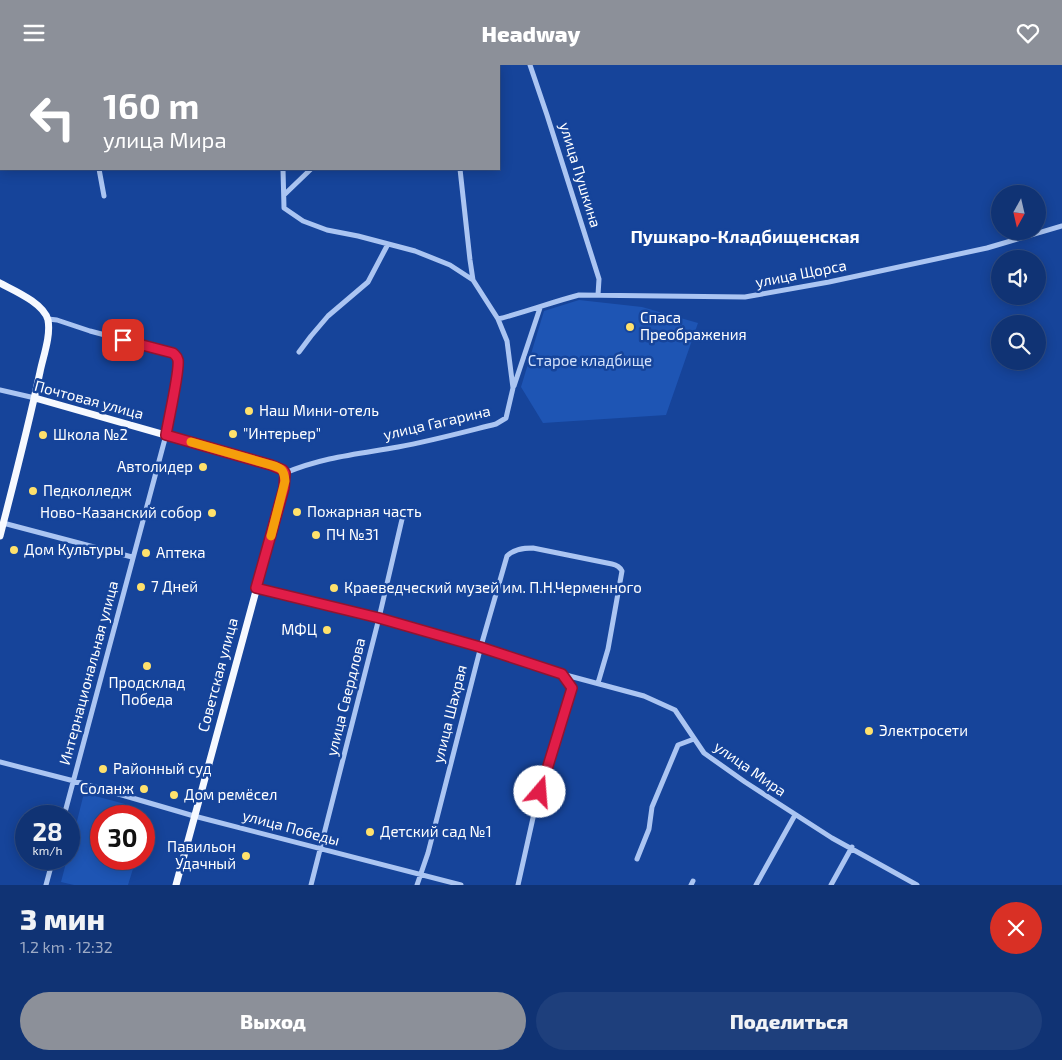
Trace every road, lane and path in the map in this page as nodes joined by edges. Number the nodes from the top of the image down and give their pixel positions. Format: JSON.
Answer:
{"nodes":[{"id":1,"x":530,"y":65,"type":"edge"},
{"id":2,"x":100,"y":170,"type":"edge"},
{"id":3,"x":283,"y":170,"type":"edge"},
{"id":4,"x":310,"y":170,"type":"edge"},
{"id":5,"x":460,"y":170,"type":"edge"},
{"id":6,"x":284,"y":195,"type":"junction"},
{"id":7,"x":104,"y":196,"type":"dead end"},
{"id":8,"x":1062,"y":226,"type":"edge"},
{"id":9,"x":388,"y":244,"type":"junction"},
{"id":10,"x":473,"y":279,"type":"junction"},
{"id":11,"x":0,"y":283,"type":"edge"},
{"id":12,"x":598,"y":295,"type":"junction"},
{"id":13,"x":540,"y":308,"type":"junction"},
{"id":14,"x":48,"y":319,"type":"junction"},
{"id":15,"x":498,"y":319,"type":"junction"},
{"id":16,"x":299,"y":352,"type":"dead end"},
{"id":17,"x":513,"y":388,"type":"junction"},
{"id":18,"x":0,"y":390,"type":"edge"},
{"id":19,"x":35,"y":398,"type":"junction"},
{"id":20,"x":166,"y":435,"type":"junction"},
{"id":21,"x":285,"y":473,"type":"junction"},
{"id":22,"x":403,"y":515,"type":"dead end"},
{"id":23,"x":3,"y":523,"type":"junction"},
{"id":24,"x":0,"y":536,"type":"edge"},
{"id":25,"x":132,"y":557,"type":"junction"},
{"id":26,"x":256,"y":588,"type":"junction"},
{"id":27,"x":379,"y":618,"type":"junction"},
{"id":28,"x":480,"y":647,"type":"junction"},
{"id":29,"x":562,"y":674,"type":"junction"},
{"id":30,"x":598,"y":683,"type":"junction"},
{"id":31,"x":694,"y":739,"type":"junction"},
{"id":32,"x":0,"y":762,"type":"edge"},
{"id":33,"x":74,"y":781,"type":"junction"},
{"id":34,"x":67,"y":805,"type":"edge"},
{"id":35,"x":795,"y":815,"type":"junction"},
{"id":36,"x":194,"y":816,"type":"junction"},
{"id":37,"x":852,"y":847,"type":"junction"},
{"id":38,"x":320,"y":849,"type":"junction"},
{"id":39,"x":637,"y":859,"type":"dead end"},
{"id":40,"x":50,"y":870,"type":"edge"},
{"id":41,"x":420,"y":874,"type":"junction"},
{"id":42,"x":46,"y":885,"type":"edge"},
{"id":43,"x":176,"y":885,"type":"edge"},
{"id":44,"x":311,"y":885,"type":"edge"},
{"id":45,"x":417,"y":885,"type":"edge"},
{"id":46,"x":461,"y":885,"type":"edge"},
{"id":47,"x":518,"y":885,"type":"edge"},
{"id":48,"x":756,"y":885,"type":"edge"},
{"id":49,"x":831,"y":885,"type":"edge"},
{"id":50,"x":917,"y":885,"type":"edge"}],
"edges":[{"from":1,"to":12,"type":"street","name":"улица Пушкина"},
{"from":2,"to":7,"type":"street"},
{"from":3,"to":6,"type":"street","name":"улица Гагарина"},
{"from":4,"to":6,"type":"street"},
{"from":5,"to":10,"type":"street"},
{"from":6,"to":9,"type":"street","name":"улица Гагарина"},
{"from":8,"to":12,"type":"street","name":"улица Щорса"},
{"from":9,"to":10,"type":"street","name":"улица Гагарина"},
{"from":9,"to":16,"type":"street"},
{"from":10,"to":15,"type":"street","name":"улица Гагарина"},
{"from":11,"to":14,"type":"main road"},
{"from":12,"to":13,"type":"street","name":"улица Щорса"},
{"from":13,"to":15,"type":"street","name":"улица Щорса"},
{"from":13,"to":17,"type":"street"},
{"from":14,"to":19,"type":"main road"},
{"from":14,"to":20,"type":"street","name":"Интернациональная улица"},
{"from":15,"to":17,"type":"street","name":"улица Гагарина"},
{"from":17,"to":21,"type":"street","name":"улица Гагарина"},
{"from":18,"to":19,"type":"street","name":"Почтовая улица"},
{"from":19,"to":20,"type":"main road","name":"Почтовая улица"},
{"from":19,"to":23,"type":"main road"},
{"from":20,"to":21,"type":"main road","name":"Почтовая улица"},
{"from":20,"to":25,"type":"street","name":"Интернациональная улица"},
{"from":21,"to":26,"type":"main road","name":"Советская улица"},
{"from":22,"to":27,"type":"street","name":"улица Свердлова"},
{"from":23,"to":24,"type":"main road"},
{"from":23,"to":25,"type":"street"},
{"from":25,"to":33,"type":"street","name":"Интернациональная улица"},
{"from":26,"to":27,"type":"street","name":"улица Мира"},
{"from":26,"to":36,"type":"main road","name":"Советская улица"},
{"from":27,"to":28,"type":"street","name":"улица Мира"},
{"from":27,"to":38,"type":"street","name":"улица Свердлова"},
{"from":28,"to":29,"type":"street","name":"улица Мира"},
{"from":28,"to":30,"type":"street","name":"улица Шахрая"},
{"from":28,"to":41,"type":"street","name":"улица Шахрая"},
{"from":29,"to":30,"type":"street","name":"улица Мира"},
{"from":29,"to":47,"type":"street"},
{"from":30,"to":31,"type":"street","name":"улица Мира"},
{"from":31,"to":35,"type":"street","name":"улица Мира"},
{"from":31,"to":39,"type":"street"},
{"from":32,"to":33,"type":"street","name":"улица Победы"},
{"from":33,"to":34,"type":"street","name":"Интернациональная улица"},
{"from":33,"to":36,"type":"street","name":"улица Победы"},
{"from":35,"to":37,"type":"street","name":"улица Мира"},
{"from":35,"to":48,"type":"street"},
{"from":36,"to":38,"type":"street","name":"улица Победы"},
{"from":36,"to":43,"type":"main road","name":"Советская улица"},
{"from":37,"to":49,"type":"street"},
{"from":37,"to":50,"type":"street","name":"улица Мира"},
{"from":38,"to":41,"type":"street","name":"улица Победы"},
{"from":38,"to":44,"type":"street","name":"улица Свердлова"},
{"from":40,"to":42,"type":"street"},
{"from":41,"to":45,"type":"street","name":"улица Шахрая"},
{"from":41,"to":46,"type":"street","name":"улица Победы"}]}
